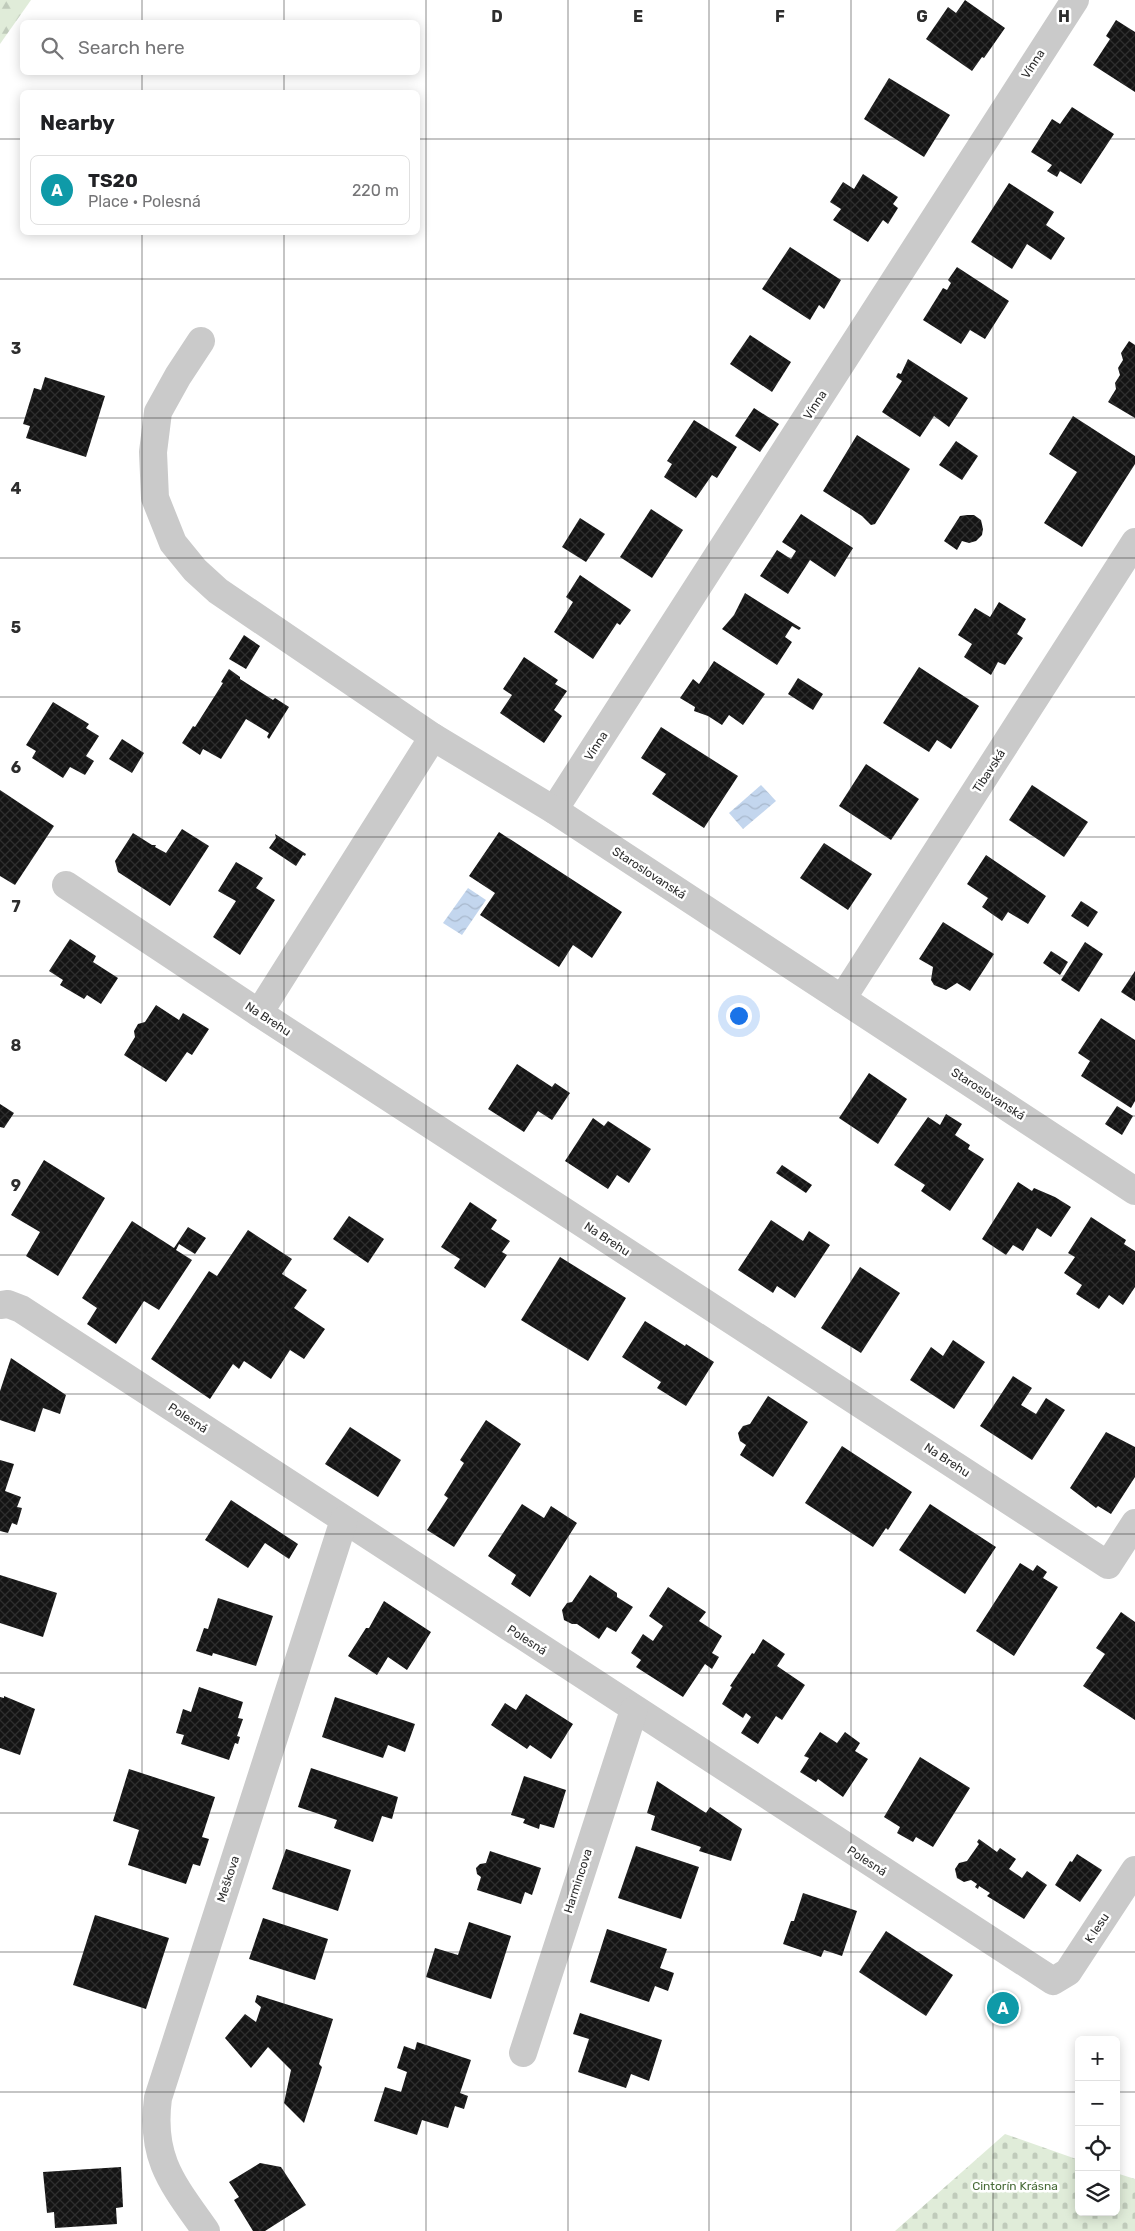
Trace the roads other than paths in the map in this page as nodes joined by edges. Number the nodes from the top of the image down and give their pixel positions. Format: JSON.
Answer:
{"nodes":[{"id":1,"x":1074,"y":0,"type":"edge"},
{"id":2,"x":201,"y":341,"type":"dead end"},
{"id":3,"x":1135,"y":542,"type":"edge"},
{"id":4,"x":433,"y":737,"type":"junction"},
{"id":5,"x":554,"y":810,"type":"junction"},
{"id":6,"x":66,"y":885,"type":"dead end"},
{"id":7,"x":842,"y":999,"type":"junction"},
{"id":8,"x":259,"y":1013,"type":"junction"},
{"id":9,"x":1134,"y":1186,"type":"edge"},
{"id":10,"x":0,"y":1305,"type":"edge"},
{"id":11,"x":344,"y":1520,"type":"junction"},
{"id":12,"x":1135,"y":1523,"type":"edge"},
{"id":13,"x":634,"y":1710,"type":"junction"},
{"id":14,"x":1135,"y":1870,"type":"edge"},
{"id":15,"x":1052,"y":1981,"type":"joint"},
{"id":16,"x":523,"y":2053,"type":"dead end"},
{"id":17,"x":206,"y":2231,"type":"edge"}],
"edges":[{"from":1,"to":5,"type":"street","name":"Vínna"},
{"from":2,"to":4,"type":"street","name":"Staroslovanská"},
{"from":3,"to":7,"type":"street","name":"Tibavská"},
{"from":4,"to":5,"type":"street","name":"Staroslovanská"},
{"from":4,"to":8,"type":"street"},
{"from":5,"to":7,"type":"street","name":"Staroslovanská"},
{"from":6,"to":8,"type":"street","name":"Na Brehu"},
{"from":7,"to":9,"type":"street","name":"Staroslovanská"},
{"from":8,"to":12,"type":"street","name":"Na Brehu"},
{"from":10,"to":11,"type":"street","name":"Polesná"},
{"from":11,"to":13,"type":"street","name":"Polesná"},
{"from":11,"to":17,"type":"street","name":"Meškova"},
{"from":13,"to":15,"type":"street","name":"Polesná"},
{"from":13,"to":16,"type":"street","name":"Harmincova"},
{"from":14,"to":15,"type":"street","name":"K lesu"}]}
